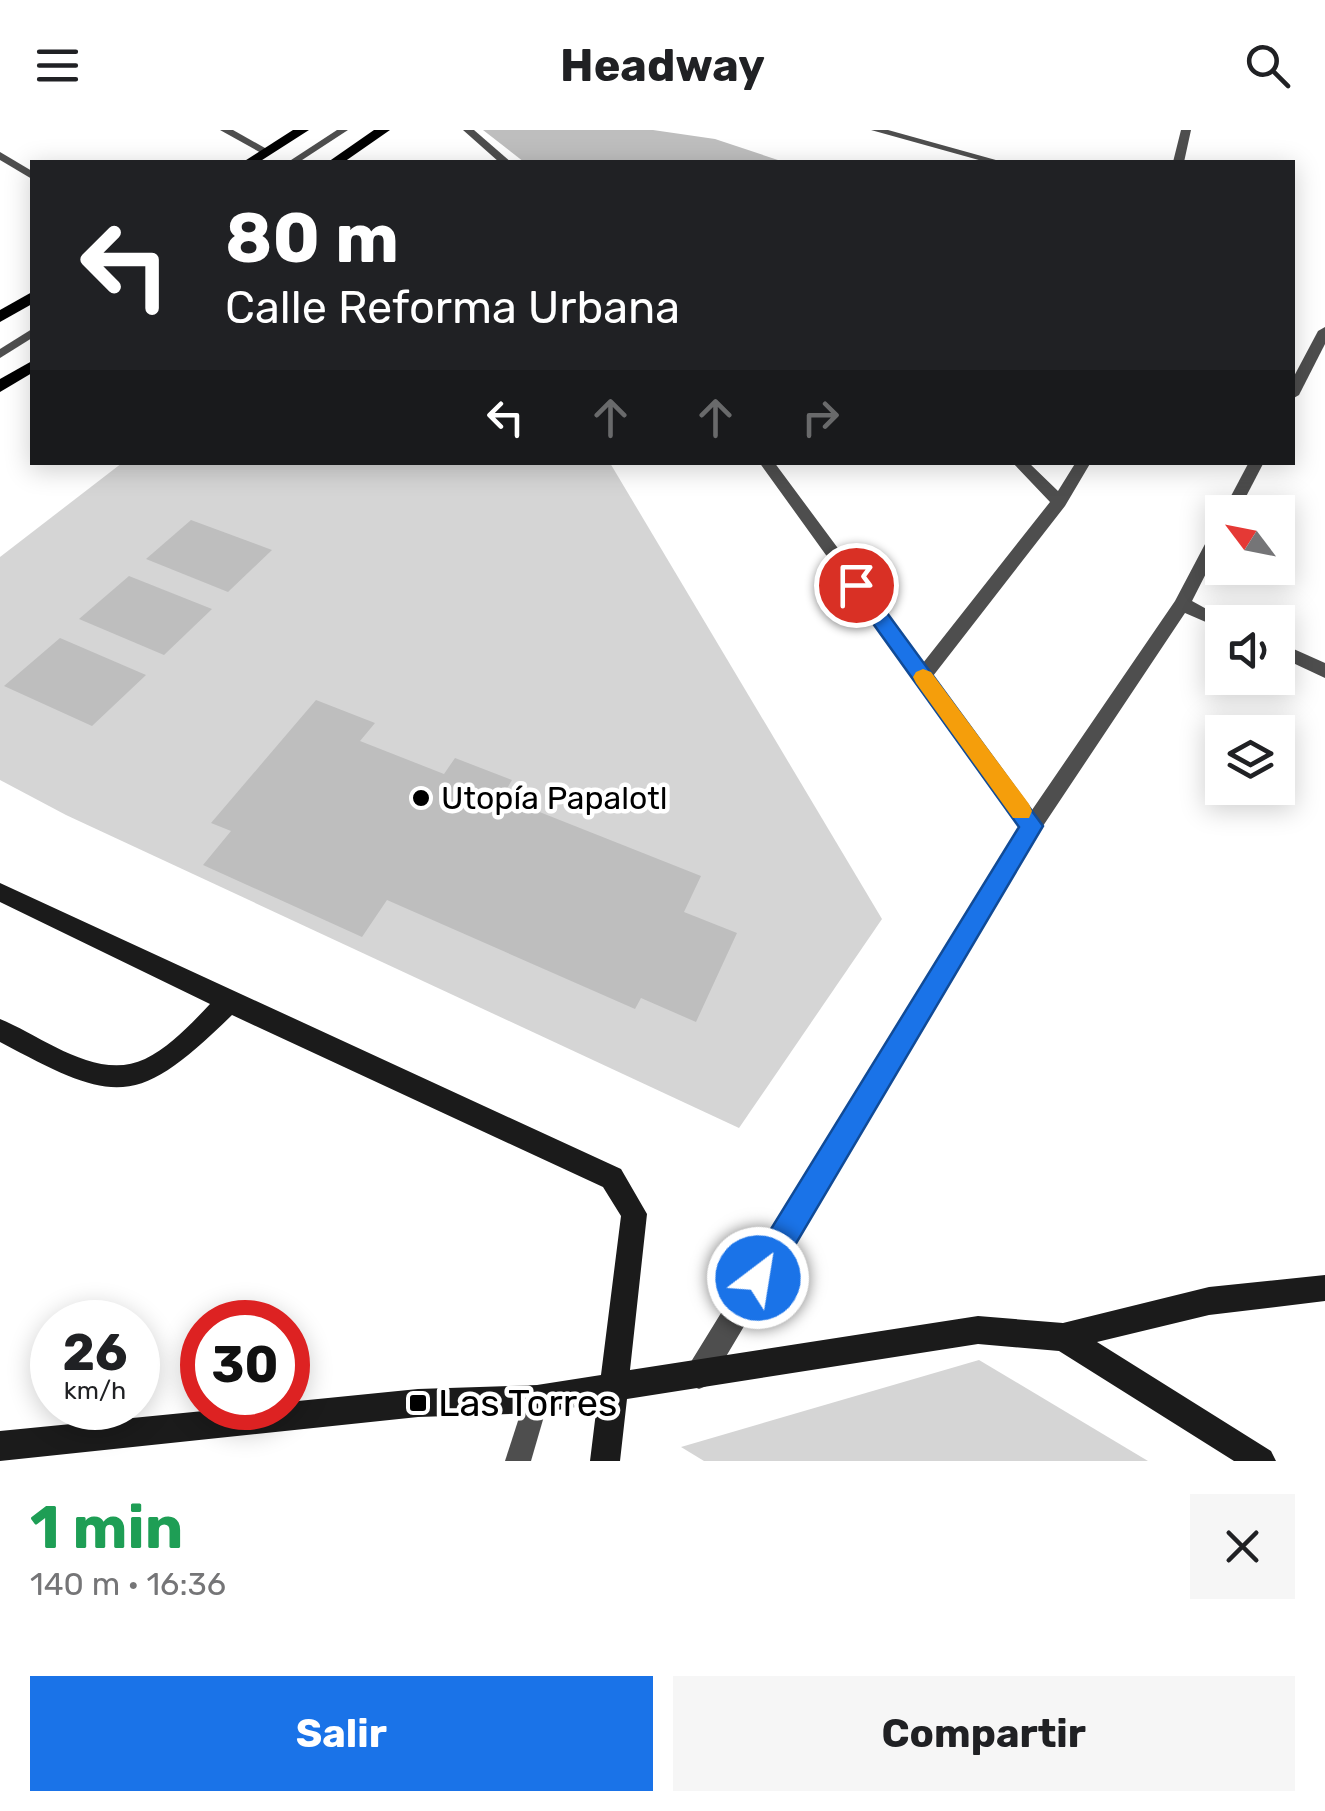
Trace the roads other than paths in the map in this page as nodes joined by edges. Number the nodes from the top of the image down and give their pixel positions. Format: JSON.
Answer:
{"nodes":[{"id":1,"x":225,"y":130,"type":"edge"},
{"id":2,"x":302,"y":130,"type":"edge"},
{"id":3,"x":343,"y":130,"type":"edge"},
{"id":4,"x":382,"y":130,"type":"edge"},
{"id":5,"x":468,"y":130,"type":"edge"},
{"id":6,"x":876,"y":130,"type":"edge"},
{"id":7,"x":1186,"y":130,"type":"edge"},
{"id":8,"x":267,"y":152,"type":"junction"},
{"id":9,"x":0,"y":155,"type":"edge"},
{"id":10,"x":253,"y":160,"type":"edge"},
{"id":11,"x":296,"y":160,"type":"edge"},
{"id":12,"x":338,"y":160,"type":"edge"},
{"id":13,"x":504,"y":160,"type":"edge"},
{"id":14,"x":989,"y":160,"type":"edge"},
{"id":15,"x":1178,"y":160,"type":"edge"},
{"id":16,"x":30,"y":175,"type":"edge"},
{"id":17,"x":30,"y":298,"type":"edge"},
{"id":18,"x":0,"y":317,"type":"edge"},
{"id":19,"x":1325,"y":331,"type":"edge"},
{"id":20,"x":30,"y":334,"type":"edge"},
{"id":21,"x":0,"y":354,"type":"edge"},
{"id":22,"x":1310,"y":362,"type":"junction"},
{"id":23,"x":30,"y":367,"type":"edge"},
{"id":24,"x":1325,"y":368,"type":"edge"},
{"id":25,"x":0,"y":388,"type":"edge"},
{"id":26,"x":1295,"y":390,"type":"edge"},
{"id":27,"x":768,"y":465,"type":"edge"},
{"id":28,"x":1022,"y":465,"type":"edge"},
{"id":29,"x":1082,"y":465,"type":"edge"},
{"id":30,"x":1255,"y":465,"type":"edge"},
{"id":31,"x":1239,"y":495,"type":"edge"},
{"id":32,"x":1059,"y":502,"type":"junction"},
{"id":33,"x":1205,"y":560,"type":"edge"},
{"id":34,"x":1182,"y":604,"type":"junction"},
{"id":35,"x":1205,"y":615,"type":"edge"},
{"id":36,"x":1295,"y":657,"type":"edge"},
{"id":37,"x":1325,"y":671,"type":"edge"},
{"id":38,"x":923,"y":676,"type":"junction"},
{"id":39,"x":1032,"y":826,"type":"junction"},
{"id":40,"x":0,"y":892,"type":"edge"},
{"id":41,"x":229,"y":1002,"type":"junction"},
{"id":42,"x":0,"y":1030,"type":"edge"},
{"id":43,"x":1325,"y":1288,"type":"edge"},
{"id":44,"x":1063,"y":1337,"type":"junction"},
{"id":45,"x":699,"y":1375,"type":"junction"},
{"id":46,"x":616,"y":1390,"type":"junction"},
{"id":47,"x":537,"y":1400,"type":"junction"},
{"id":48,"x":0,"y":1446,"type":"edge"},
{"id":49,"x":518,"y":1461,"type":"edge"},
{"id":50,"x":605,"y":1461,"type":"edge"},
{"id":51,"x":1261,"y":1461,"type":"edge"}],
"edges":[{"from":1,"to":8,"type":"street"},
{"from":2,"to":8,"type":"main road"},
{"from":3,"to":11,"type":"lane"},
{"from":4,"to":12,"type":"main road"},
{"from":5,"to":13,"type":"street"},
{"from":6,"to":14,"type":"street"},
{"from":7,"to":15,"type":"street"},
{"from":8,"to":10,"type":"main road"},
{"from":9,"to":16,"type":"street"},
{"from":17,"to":18,"type":"main road"},
{"from":19,"to":22,"type":"street"},
{"from":20,"to":21,"type":"lane"},
{"from":22,"to":24,"type":"street"},
{"from":22,"to":26,"type":"street"},
{"from":23,"to":25,"type":"main road"},
{"from":27,"to":38,"type":"street"},
{"from":28,"to":32,"type":"street"},
{"from":29,"to":32,"type":"street"},
{"from":30,"to":31,"type":"street"},
{"from":32,"to":38,"type":"street"},
{"from":33,"to":34,"type":"street"},
{"from":34,"to":35,"type":"street"},
{"from":34,"to":39,"type":"street"},
{"from":36,"to":37,"type":"street"},
{"from":38,"to":39,"type":"street"},
{"from":39,"to":45,"type":"street"},
{"from":40,"to":41,"type":"street"},
{"from":41,"to":42,"type":"street"},
{"from":41,"to":46,"type":"street"},
{"from":43,"to":44,"type":"street"},
{"from":44,"to":45,"type":"street"},
{"from":44,"to":51,"type":"street"},
{"from":45,"to":46,"type":"street"},
{"from":46,"to":47,"type":"street"},
{"from":46,"to":50,"type":"street"},
{"from":47,"to":48,"type":"street"},
{"from":47,"to":49,"type":"lane"}]}
